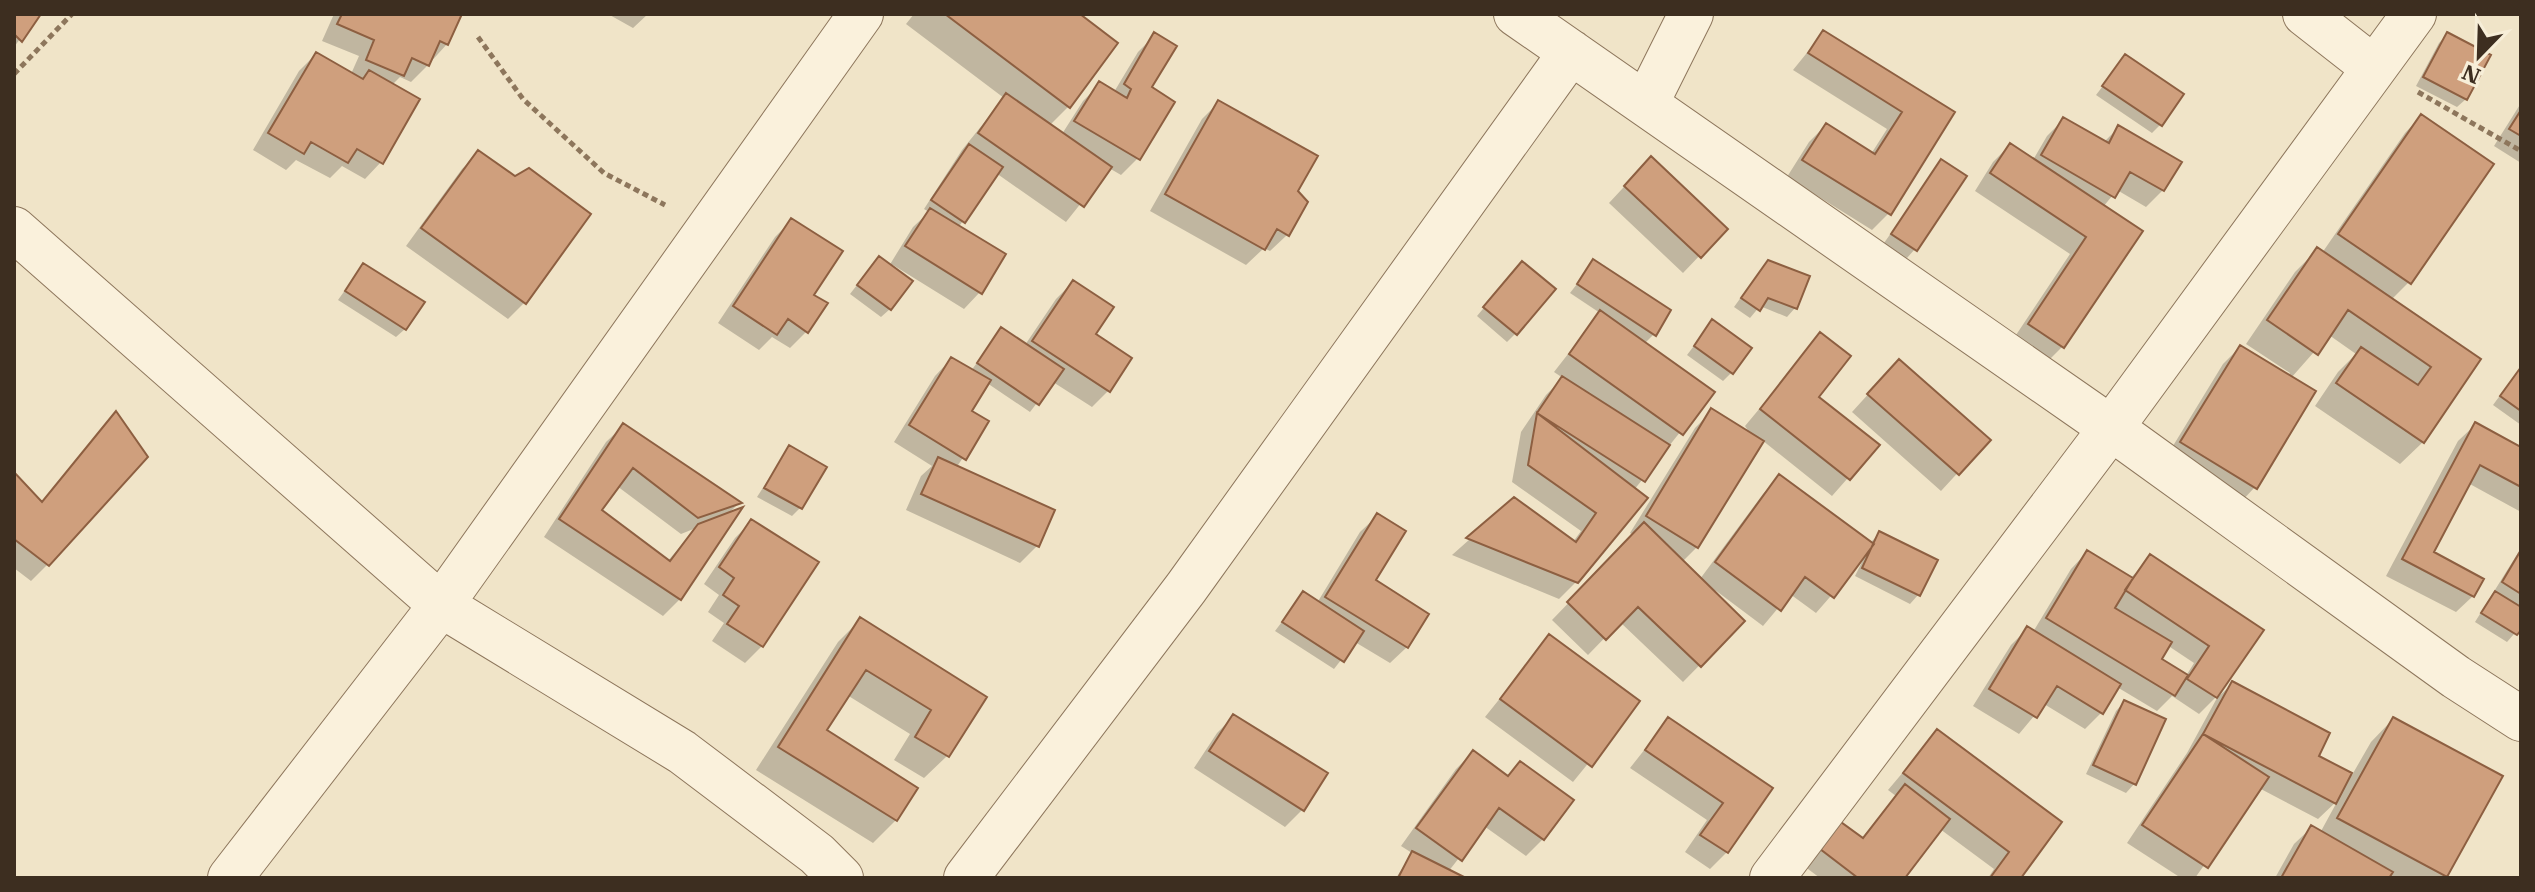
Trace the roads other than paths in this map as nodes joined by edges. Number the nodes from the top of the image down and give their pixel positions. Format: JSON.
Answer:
{"nodes":[{"id":1,"x":861,"y":14,"type":"edge"},
{"id":2,"x":1516,"y":14,"type":"edge"},
{"id":3,"x":1691,"y":14,"type":"edge"},
{"id":4,"x":2305,"y":14,"type":"edge"},
{"id":5,"x":2414,"y":14,"type":"edge"},
{"id":6,"x":1571,"y":52,"type":"junction"},
{"id":7,"x":2374,"y":68,"type":"junction"},
{"id":8,"x":1646,"y":104,"type":"junction"},
{"id":9,"x":14,"y":229,"type":"edge"},
{"id":10,"x":2111,"y":428,"type":"junction"},
{"id":11,"x":441,"y":605,"type":"junction"},
{"id":12,"x":2521,"y":719,"type":"edge"},
{"id":13,"x":230,"y":878,"type":"edge"},
{"id":14,"x":841,"y":878,"type":"edge"},
{"id":15,"x":966,"y":878,"type":"edge"},
{"id":16,"x":1772,"y":878,"type":"edge"}],
"edges":[{"from":1,"to":11,"type":"street"},
{"from":2,"to":6,"type":"street"},
{"from":3,"to":8,"type":"street"},
{"from":4,"to":7,"type":"street"},
{"from":5,"to":7,"type":"street"},
{"from":6,"to":8,"type":"street"},
{"from":6,"to":15,"type":"street"},
{"from":7,"to":10,"type":"street"},
{"from":8,"to":10,"type":"street"},
{"from":9,"to":11,"type":"street"},
{"from":10,"to":12,"type":"street"},
{"from":10,"to":16,"type":"street"},
{"from":11,"to":13,"type":"street"},
{"from":11,"to":14,"type":"street"}]}
